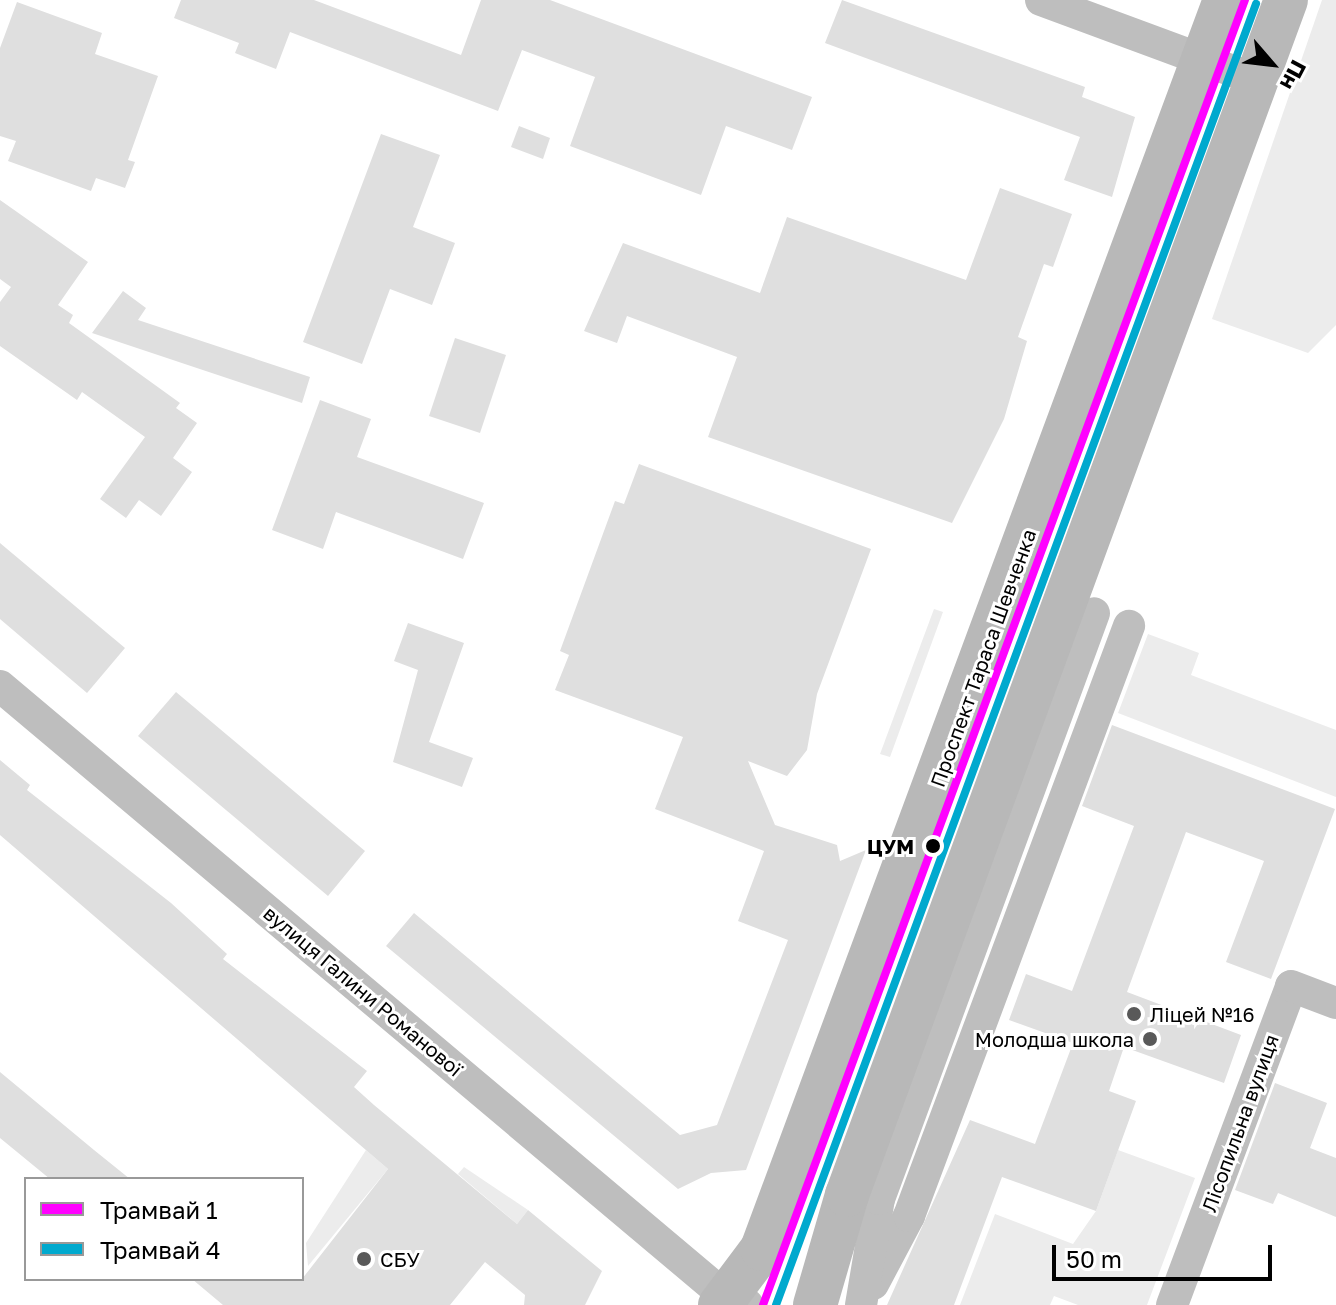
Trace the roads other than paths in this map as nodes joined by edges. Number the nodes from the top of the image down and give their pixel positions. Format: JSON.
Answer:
{"nodes":[{"id":1,"x":1041,"y":0,"type":"edge"},
{"id":2,"x":1225,"y":0,"type":"edge"},
{"id":3,"x":1286,"y":0,"type":"edge"},
{"id":4,"x":1203,"y":61,"type":"junction"},
{"id":5,"x":1257,"y":80,"type":"junction"},
{"id":6,"x":1094,"y":613,"type":"dead end"},
{"id":7,"x":1129,"y":626,"type":"dead end"},
{"id":8,"x":0,"y":686,"type":"edge"},
{"id":9,"x":1336,"y":1003,"type":"edge"},
{"id":10,"x":731,"y":1302,"type":"edge"},
{"id":11,"x":815,"y":1305,"type":"edge"},
{"id":12,"x":862,"y":1305,"type":"edge"},
{"id":13,"x":1172,"y":1305,"type":"edge"}],
"edges":[{"from":1,"to":4,"type":"street"},
{"from":2,"to":4,"type":"main road","name":"Проспект Тараса Шевченка"},
{"from":3,"to":5,"type":"main road"},
{"from":4,"to":5,"type":"street"},
{"from":4,"to":10,"type":"main road","name":"Проспект Тараса Шевченка"},
{"from":5,"to":11,"type":"main road"},
{"from":6,"to":12,"type":"street"},
{"from":7,"to":12,"type":"street"},
{"from":8,"to":10,"type":"street","name":"вулиця Галини Романової"},
{"from":9,"to":13,"type":"street","name":"Лісопильна вулиця"}]}
